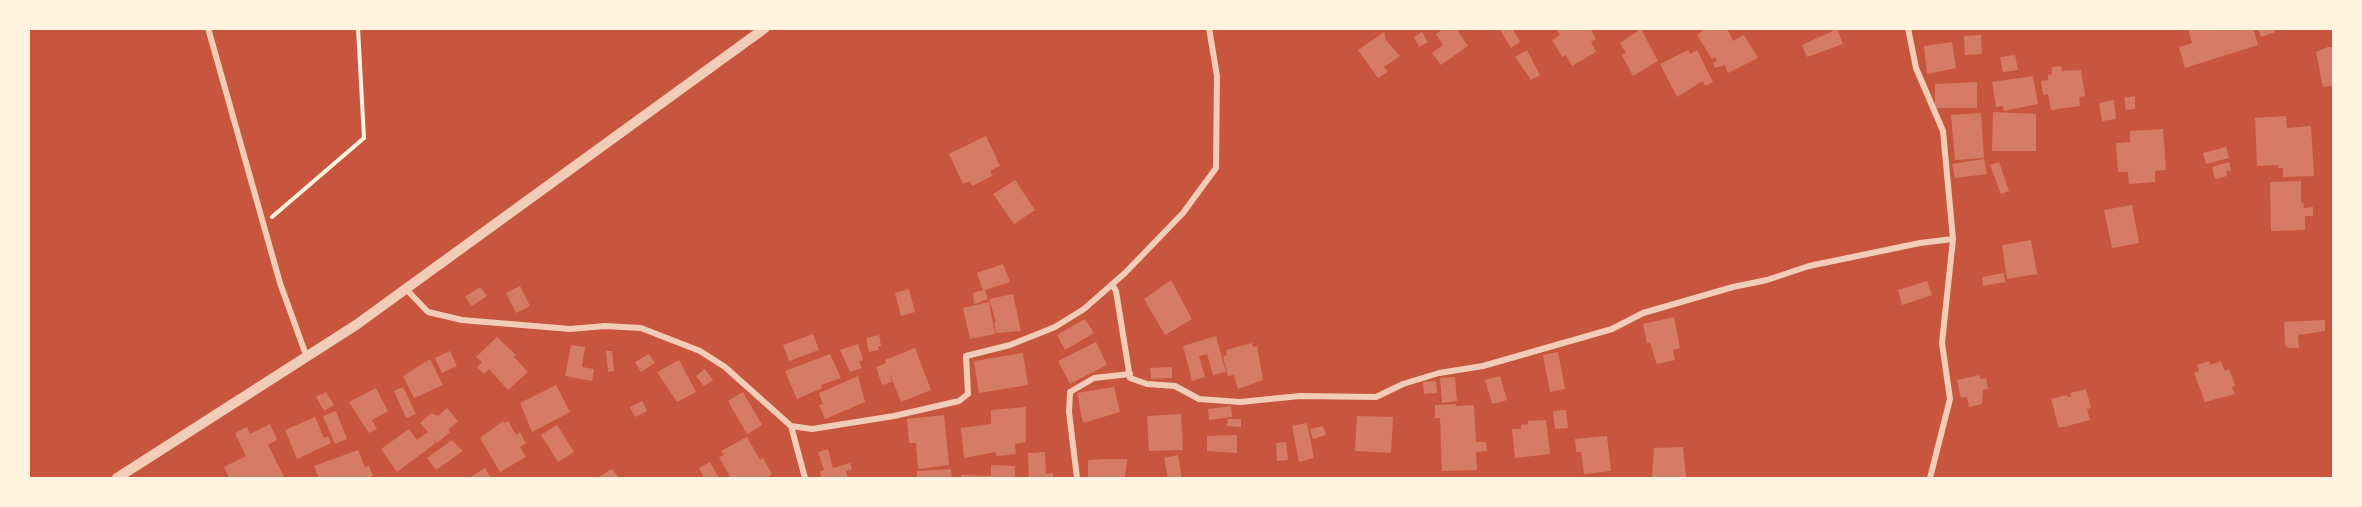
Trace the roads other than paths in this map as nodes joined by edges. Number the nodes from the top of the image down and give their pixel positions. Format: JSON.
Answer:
{"nodes":[{"id":1,"x":208,"y":28,"type":"edge"},
{"id":2,"x":765,"y":28,"type":"edge"},
{"id":3,"x":1209,"y":28,"type":"edge"},
{"id":4,"x":1908,"y":28,"type":"edge"},
{"id":5,"x":1953,"y":239,"type":"junction"},
{"id":6,"x":1112,"y":285,"type":"junction"},
{"id":7,"x":406,"y":289,"type":"junction"},
{"id":8,"x":306,"y":355,"type":"junction"},
{"id":9,"x":1130,"y":374,"type":"junction"},
{"id":10,"x":791,"y":426,"type":"junction"},
{"id":11,"x":117,"y":478,"type":"edge"},
{"id":12,"x":805,"y":478,"type":"edge"},
{"id":13,"x":1077,"y":478,"type":"edge"},
{"id":14,"x":1930,"y":478,"type":"edge"}],
"edges":[{"from":1,"to":8,"type":"street"},
{"from":2,"to":7,"type":"street"},
{"from":3,"to":6,"type":"street"},
{"from":4,"to":5,"type":"street"},
{"from":5,"to":9,"type":"street"},
{"from":5,"to":14,"type":"street"},
{"from":6,"to":9,"type":"street"},
{"from":6,"to":10,"type":"street"},
{"from":7,"to":8,"type":"street"},
{"from":7,"to":10,"type":"street"},
{"from":8,"to":11,"type":"street"},
{"from":9,"to":13,"type":"street"},
{"from":10,"to":12,"type":"street"}]}
